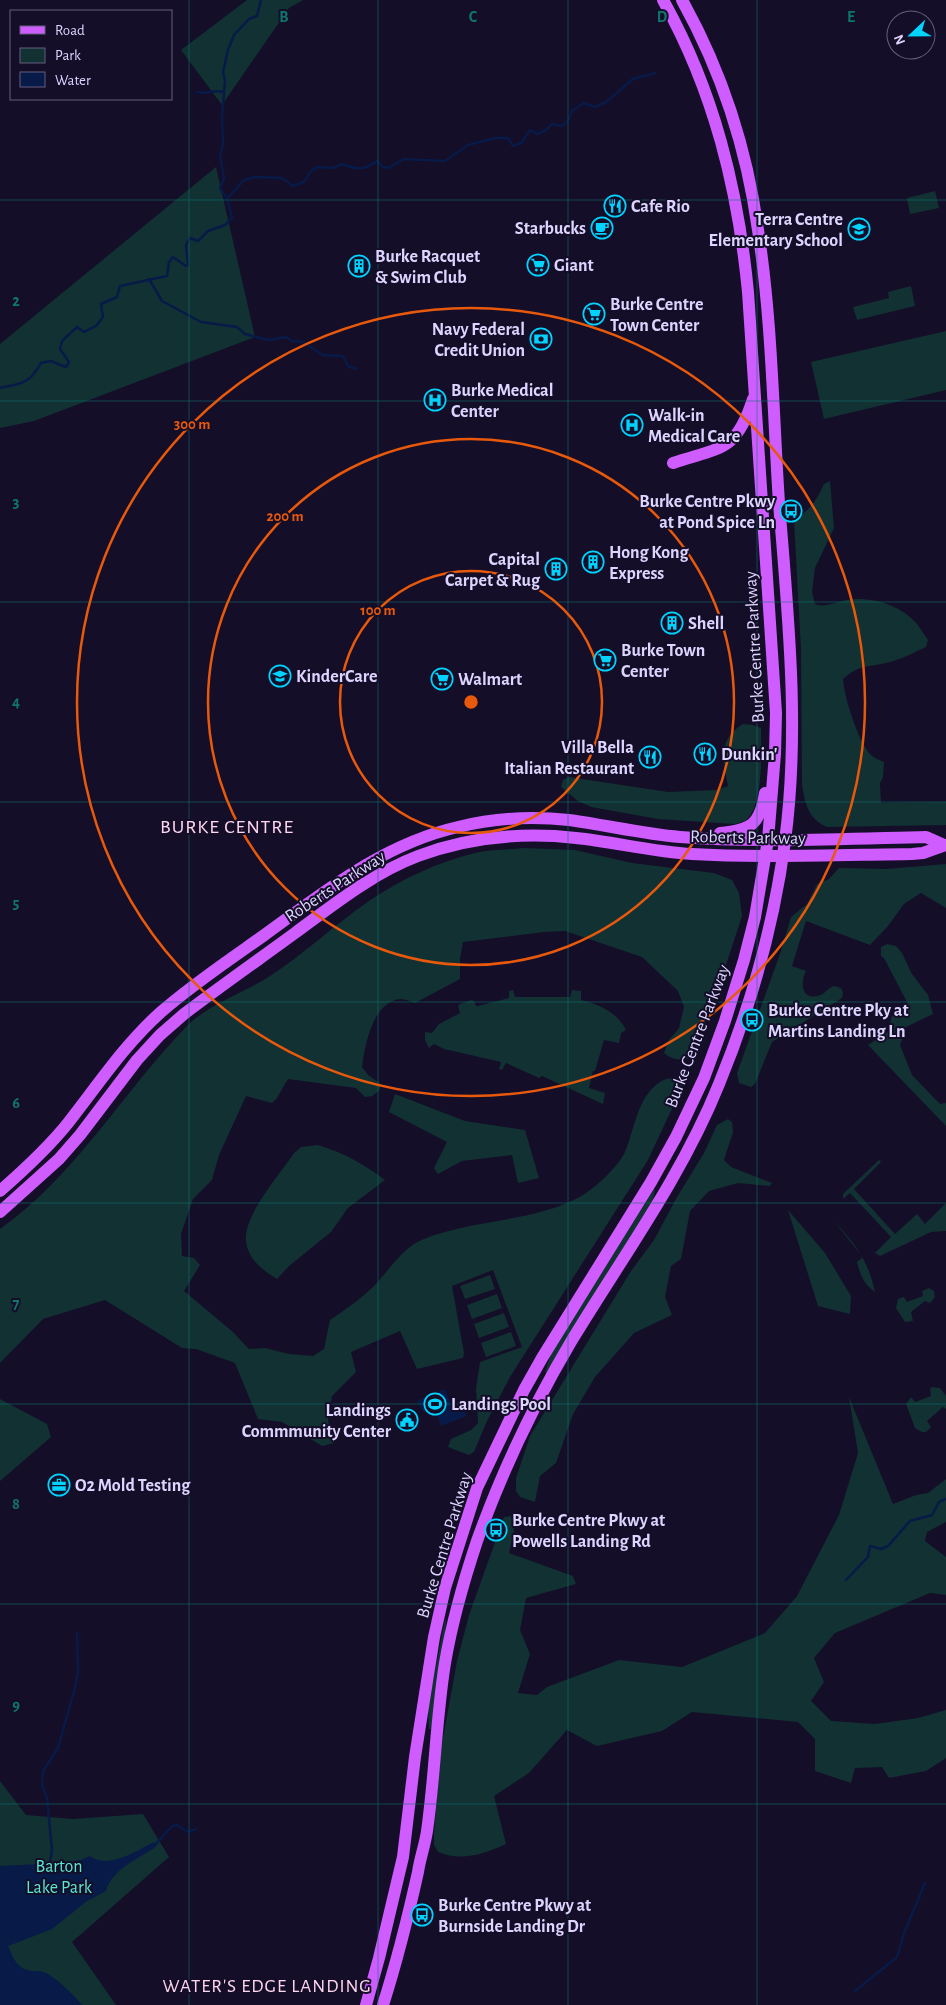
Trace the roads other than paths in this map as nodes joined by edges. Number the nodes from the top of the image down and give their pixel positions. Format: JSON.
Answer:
{"nodes":[{"id":1,"x":663,"y":0,"type":"edge"},
{"id":2,"x":682,"y":0,"type":"edge"},
{"id":3,"x":755,"y":392,"type":"junction"},
{"id":4,"x":776,"y":459,"type":"junction"},
{"id":5,"x":759,"y":460,"type":"junction"},
{"id":6,"x":673,"y":463,"type":"dead end"},
{"id":7,"x":776,"y":713,"type":"junction"},
{"id":8,"x":678,"y":836,"type":"junction"},
{"id":9,"x":768,"y":840,"type":"junction"},
{"id":10,"x":786,"y":840,"type":"junction"},
{"id":11,"x":945,"y":845,"type":"edge"},
{"id":12,"x":783,"y":855,"type":"junction"},
{"id":13,"x":766,"y":856,"type":"junction"},
{"id":14,"x":704,"y":1078,"type":"junction"},
{"id":15,"x":720,"y":1083,"type":"junction"},
{"id":16,"x":0,"y":1191,"type":"edge"},
{"id":17,"x":0,"y":1212,"type":"edge"},
{"id":18,"x":366,"y":2005,"type":"edge"},
{"id":19,"x":383,"y":2005,"type":"edge"}],
"edges":[{"from":1,"to":3,"type":"main road","name":"Burke Centre Parkway"},
{"from":2,"to":4,"type":"main road","name":"Burke Centre Parkway"},
{"from":3,"to":5,"type":"main road","name":"Burke Centre Parkway"},
{"from":3,"to":6,"type":"main road"},
{"from":4,"to":5,"type":"main road"},
{"from":4,"to":10,"type":"main road","name":"Burke Centre Parkway"},
{"from":5,"to":7,"type":"main road","name":"Burke Centre Parkway"},
{"from":7,"to":8,"type":"main road"},
{"from":7,"to":9,"type":"main road","name":"Burke Centre Parkway"},
{"from":8,"to":9,"type":"main road","name":"Roberts Parkway"},
{"from":8,"to":16,"type":"main road","name":"Roberts Parkway"},
{"from":9,"to":10,"type":"main road","name":"Roberts Parkway"},
{"from":9,"to":13,"type":"main road","name":"Burke Centre Parkway"},
{"from":10,"to":11,"type":"main road","name":"Roberts Parkway"},
{"from":10,"to":12,"type":"main road","name":"Burke Centre Parkway"},
{"from":11,"to":12,"type":"main road","name":"Roberts Parkway"},
{"from":12,"to":13,"type":"main road","name":"Roberts Parkway"},
{"from":12,"to":15,"type":"main road","name":"Burke Centre Parkway"},
{"from":13,"to":14,"type":"main road","name":"Burke Centre Parkway"},
{"from":13,"to":17,"type":"main road","name":"Roberts Parkway"},
{"from":14,"to":15,"type":"main road"},
{"from":14,"to":18,"type":"main road","name":"Burke Centre Parkway"},
{"from":15,"to":19,"type":"main road","name":"Burke Centre Parkway"}]}
